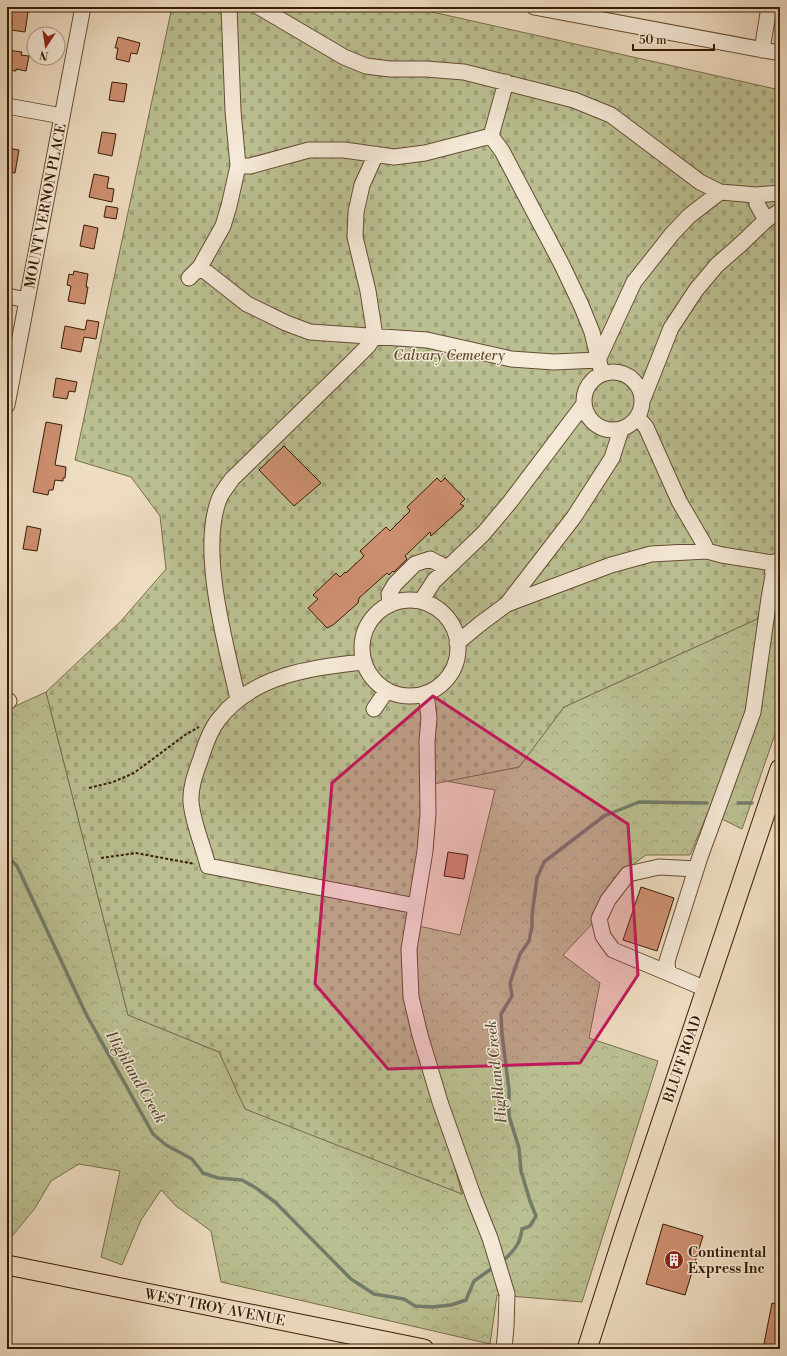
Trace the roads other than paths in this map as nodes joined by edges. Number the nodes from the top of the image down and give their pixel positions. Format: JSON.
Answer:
{"nodes":[{"id":1,"x":83,"y":7,"type":"edge"},
{"id":2,"x":229,"y":7,"type":"edge"},
{"id":3,"x":259,"y":7,"type":"edge"},
{"id":4,"x":534,"y":7,"type":"edge"},
{"id":5,"x":769,"y":7,"type":"edge"},
{"id":6,"x":762,"y":50,"type":"junction"},
{"id":7,"x":780,"y":53,"type":"edge"},
{"id":8,"x":506,"y":82,"type":"junction"},
{"id":9,"x":7,"y":106,"type":"edge"},
{"id":10,"x":62,"y":116,"type":"junction"},
{"id":11,"x":491,"y":136,"type":"junction"},
{"id":12,"x":376,"y":154,"type":"junction"},
{"id":13,"x":238,"y":166,"type":"junction"},
{"id":14,"x":720,"y":192,"type":"junction"},
{"id":15,"x":780,"y":193,"type":"edge"},
{"id":16,"x":756,"y":196,"type":"junction"},
{"id":17,"x":780,"y":211,"type":"edge"},
{"id":18,"x":766,"y":220,"type":"junction"},
{"id":19,"x":7,"y":296,"type":"edge"},
{"id":20,"x":27,"y":300,"type":"junction"},
{"id":21,"x":375,"y":336,"type":"junction"},
{"id":22,"x":600,"y":367,"type":"junction"},
{"id":23,"x":643,"y":399,"type":"junction"},
{"id":24,"x":584,"y":404,"type":"junction"},
{"id":25,"x":7,"y":405,"type":"edge"},
{"id":26,"x":638,"y":418,"type":"junction"},
{"id":27,"x":621,"y":430,"type":"junction"},
{"id":28,"x":707,"y":551,"type":"junction"},
{"id":29,"x":776,"y":562,"type":"edge"},
{"id":30,"x":446,"y":568,"type":"junction"},
{"id":31,"x":421,"y":601,"type":"junction"},
{"id":32,"x":390,"y":604,"type":"junction"},
{"id":33,"x":507,"y":604,"type":"junction"},
{"id":34,"x":457,"y":643,"type":"junction"},
{"id":35,"x":364,"y":662,"type":"junction"},
{"id":36,"x":387,"y":690,"type":"junction"},
{"id":37,"x":426,"y":692,"type":"junction"},
{"id":38,"x":238,"y":699,"type":"junction"},
{"id":39,"x":374,"y":709,"type":"dead end"},
{"id":40,"x":780,"y":769,"type":"edge"},
{"id":41,"x":696,"y":869,"type":"junction"},
{"id":42,"x":416,"y":906,"type":"junction"},
{"id":43,"x":668,"y":973,"type":"junction"},
{"id":44,"x":706,"y":989,"type":"junction"},
{"id":45,"x":7,"y":1265,"type":"edge"},
{"id":46,"x":424,"y":1349,"type":"edge"},
{"id":47,"x":504,"y":1349,"type":"edge"},
{"id":48,"x":586,"y":1349,"type":"edge"}],
"edges":[{"from":1,"to":10,"type":"street","name":"MOUNT VERNON PLACE"},
{"from":2,"to":13,"type":"street"},
{"from":3,"to":8,"type":"street"},
{"from":4,"to":6,"type":"street"},
{"from":5,"to":6,"type":"street"},
{"from":6,"to":7,"type":"street"},
{"from":8,"to":11,"type":"street"},
{"from":8,"to":14,"type":"street"},
{"from":9,"to":10,"type":"street"},
{"from":10,"to":20,"type":"street","name":"MOUNT VERNON PLACE"},
{"from":11,"to":12,"type":"street"},
{"from":11,"to":22,"type":"street"},
{"from":12,"to":13,"type":"street"},
{"from":12,"to":21,"type":"street"},
{"from":13,"to":21,"type":"street"},
{"from":14,"to":16,"type":"street"},
{"from":14,"to":22,"type":"street"},
{"from":15,"to":16,"type":"street"},
{"from":16,"to":18,"type":"street"},
{"from":17,"to":18,"type":"street"},
{"from":18,"to":23,"type":"street"},
{"from":19,"to":20,"type":"street"},
{"from":20,"to":25,"type":"street","name":"MOUNT VERNON PLACE"},
{"from":21,"to":22,"type":"street"},
{"from":21,"to":38,"type":"street"},
{"from":22,"to":23,"type":"street"},
{"from":22,"to":24,"type":"street"},
{"from":23,"to":26,"type":"street"},
{"from":24,"to":27,"type":"street"},
{"from":24,"to":30,"type":"street"},
{"from":26,"to":27,"type":"street"},
{"from":26,"to":28,"type":"street"},
{"from":27,"to":33,"type":"street"},
{"from":28,"to":29,"type":"street"},
{"from":28,"to":33,"type":"street"},
{"from":29,"to":41,"type":"street"},
{"from":30,"to":31,"type":"street"},
{"from":30,"to":32,"type":"street"},
{"from":31,"to":32,"type":"street"},
{"from":31,"to":34,"type":"street"},
{"from":32,"to":35,"type":"street"},
{"from":33,"to":34,"type":"street"},
{"from":34,"to":37,"type":"street"},
{"from":35,"to":36,"type":"street"},
{"from":35,"to":38,"type":"street"},
{"from":36,"to":37,"type":"street"},
{"from":36,"to":39,"type":"street"},
{"from":37,"to":42,"type":"street"},
{"from":38,"to":42,"type":"street"},
{"from":40,"to":44,"type":"main road","name":"BLUFF ROAD"},
{"from":41,"to":43,"type":"street"},
{"from":41,"to":43,"type":"street"},
{"from":42,"to":47,"type":"street"},
{"from":43,"to":44,"type":"street"},
{"from":44,"to":48,"type":"main road","name":"BLUFF ROAD"},
{"from":45,"to":46,"type":"main road","name":"WEST TROY AVENUE"}]}
